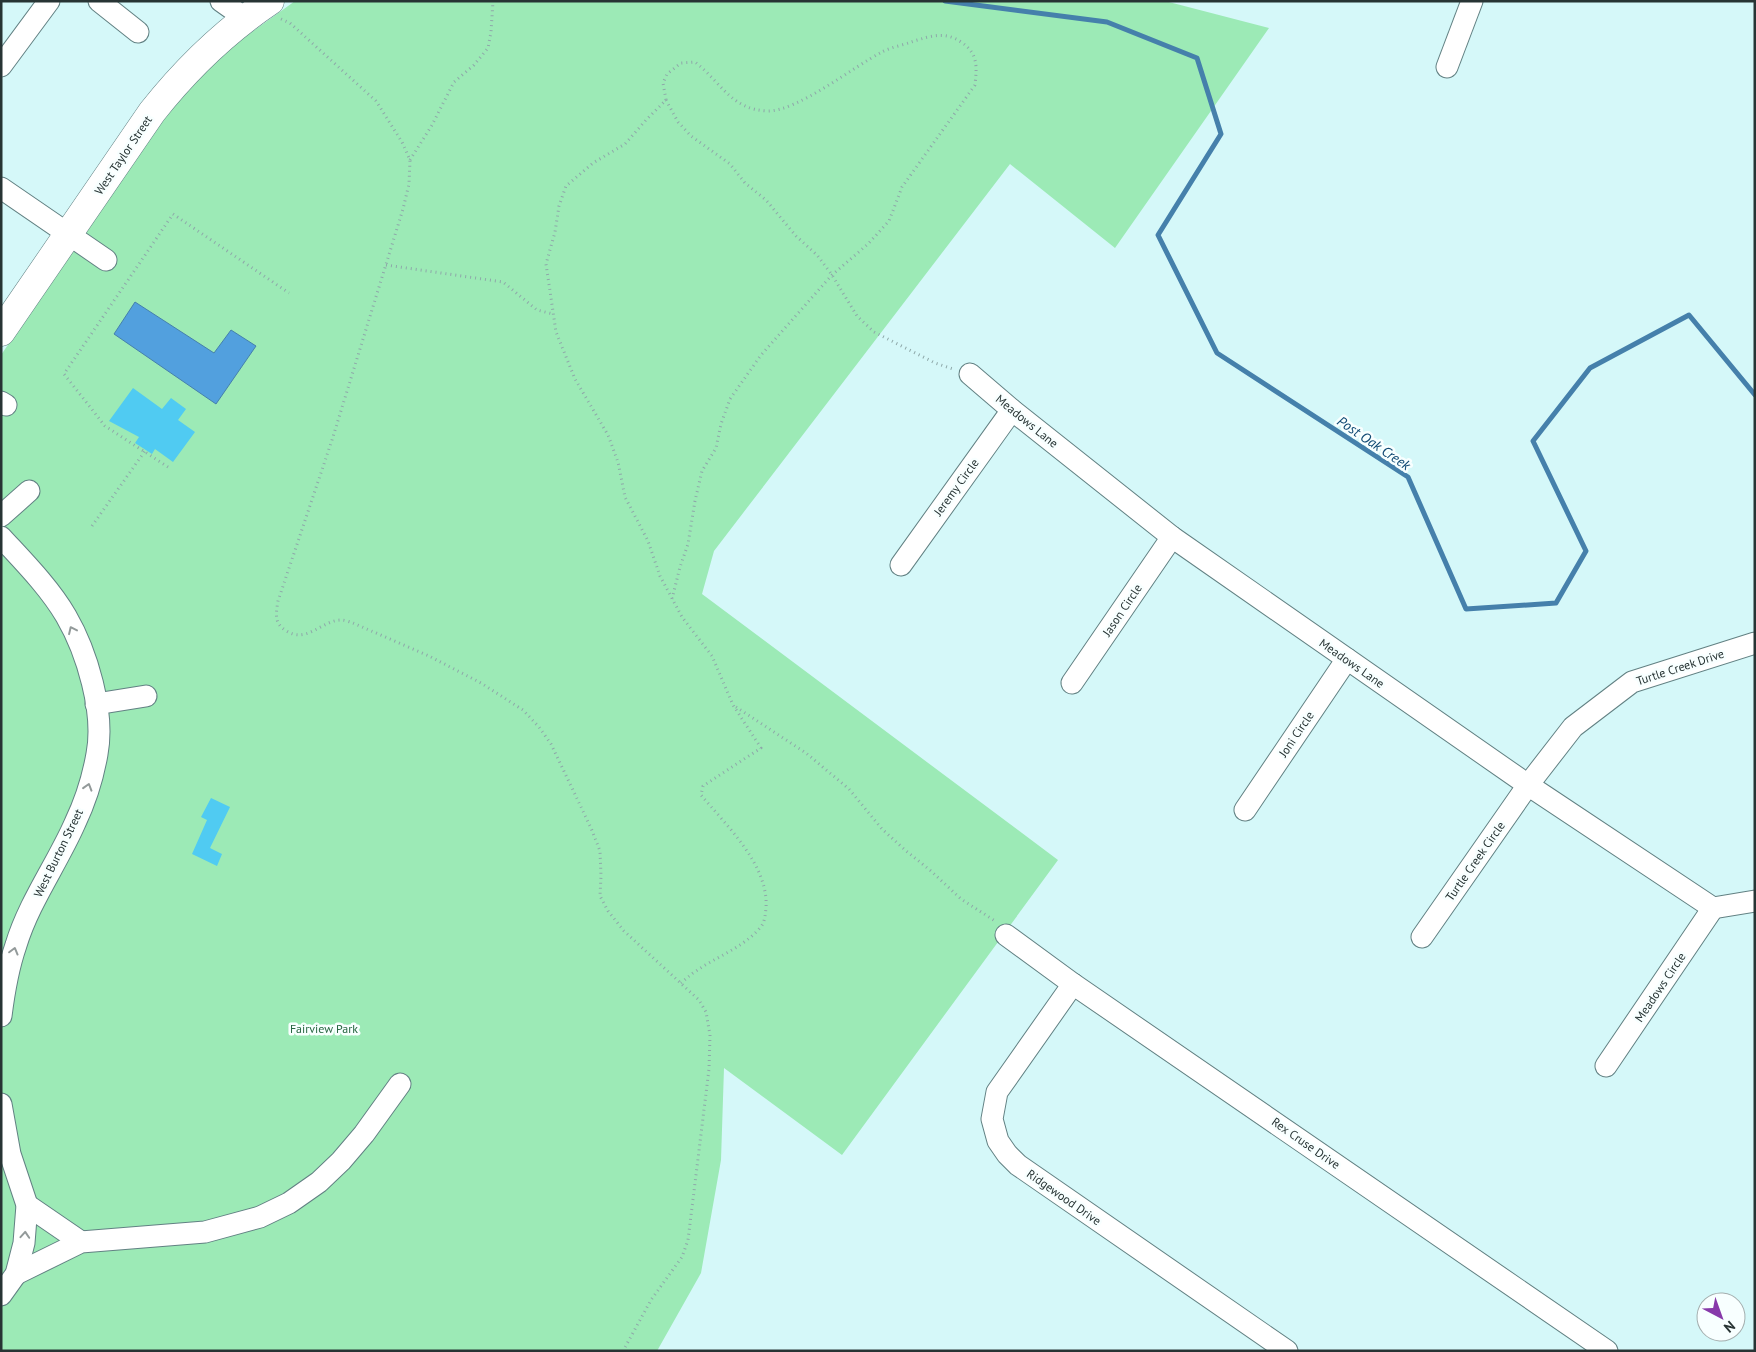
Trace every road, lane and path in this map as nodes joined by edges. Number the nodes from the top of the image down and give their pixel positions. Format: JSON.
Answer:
{"nodes":[{"id":1,"x":49,"y":1,"type":"edge"},
{"id":2,"x":99,"y":1,"type":"edge"},
{"id":3,"x":221,"y":1,"type":"edge"},
{"id":4,"x":493,"y":1,"type":"edge"},
{"id":5,"x":1472,"y":1,"type":"edge"},
{"id":6,"x":275,"y":10,"type":"edge"},
{"id":7,"x":245,"y":18,"type":"junction"},
{"id":8,"x":138,"y":32,"type":"dead end"},
{"id":9,"x":1,"y":66,"type":"edge"},
{"id":10,"x":1447,"y":67,"type":"dead end"},
{"id":11,"x":666,"y":100,"type":"junction"},
{"id":12,"x":410,"y":160,"type":"junction"},
{"id":13,"x":1,"y":188,"type":"edge"},
{"id":14,"x":68,"y":235,"type":"junction"},
{"id":15,"x":106,"y":260,"type":"dead end"},
{"id":16,"x":386,"y":265,"type":"junction"},
{"id":17,"x":832,"y":275,"type":"junction"},
{"id":18,"x":289,"y":293,"type":"dead end"},
{"id":19,"x":554,"y":314,"type":"junction"},
{"id":20,"x":1,"y":332,"type":"edge"},
{"id":21,"x":970,"y":374,"type":"joint"},
{"id":22,"x":1012,"y":410,"type":"junction"},
{"id":23,"x":145,"y":451,"type":"junction"},
{"id":24,"x":168,"y":467,"type":"dead end"},
{"id":25,"x":29,"y":491,"type":"dead end"},
{"id":26,"x":1,"y":516,"type":"edge"},
{"id":27,"x":92,"y":526,"type":"dead end"},
{"id":28,"x":1,"y":536,"type":"edge"},
{"id":29,"x":1172,"y":538,"type":"junction"},
{"id":30,"x":901,"y":565,"type":"dead end"},
{"id":31,"x":672,"y":599,"type":"junction"},
{"id":32,"x":1755,"y":642,"type":"edge"},
{"id":33,"x":1347,"y":659,"type":"junction"},
{"id":34,"x":1072,"y":683,"type":"dead end"},
{"id":35,"x":146,"y":696,"type":"dead end"},
{"id":36,"x":96,"y":704,"type":"junction"},
{"id":37,"x":733,"y":705,"type":"junction"},
{"id":38,"x":1528,"y":785,"type":"junction"},
{"id":39,"x":1245,"y":810,"type":"dead end"},
{"id":40,"x":1755,"y":901,"type":"edge"},
{"id":41,"x":1713,"y":908,"type":"junction"},
{"id":42,"x":1006,"y":935,"type":"joint"},
{"id":43,"x":1422,"y":936,"type":"dead end"},
{"id":44,"x":681,"y":983,"type":"junction"},
{"id":45,"x":1073,"y":984,"type":"junction"},
{"id":46,"x":1,"y":1016,"type":"edge"},
{"id":47,"x":1606,"y":1066,"type":"dead end"},
{"id":48,"x":400,"y":1084,"type":"dead end"},
{"id":49,"x":1,"y":1104,"type":"edge"},
{"id":50,"x":27,"y":1205,"type":"junction"},
{"id":51,"x":81,"y":1242,"type":"junction"},
{"id":52,"x":16,"y":1274,"type":"junction"},
{"id":53,"x":1,"y":1295,"type":"edge"},
{"id":54,"x":623,"y":1351,"type":"edge"},
{"id":55,"x":1286,"y":1351,"type":"edge"},
{"id":56,"x":1607,"y":1351,"type":"edge"}],
"edges":[{"from":1,"to":9,"type":"street"},
{"from":2,"to":8,"type":"street"},
{"from":3,"to":7,"type":"street"},
{"from":4,"to":12,"type":"path"},
{"from":5,"to":10,"type":"street"},
{"from":6,"to":7,"type":"main road","name":"West Taylor Street"},
{"from":6,"to":12,"type":"path"},
{"from":7,"to":14,"type":"main road","name":"West Taylor Street"},
{"from":11,"to":17,"type":"path"},
{"from":11,"to":17,"type":"path"},
{"from":11,"to":19,"type":"path"},
{"from":12,"to":16,"type":"path"},
{"from":13,"to":14,"type":"street"},
{"from":14,"to":15,"type":"street"},
{"from":14,"to":20,"type":"main road","name":"West Taylor Street"},
{"from":16,"to":19,"type":"path"},
{"from":16,"to":44,"type":"path"},
{"from":17,"to":21,"type":"path"},
{"from":17,"to":31,"type":"path"},
{"from":18,"to":23,"type":"path"},
{"from":19,"to":31,"type":"path"},
{"from":21,"to":22,"type":"street","name":"Meadows Lane"},
{"from":22,"to":29,"type":"street","name":"Meadows Lane"},
{"from":22,"to":30,"type":"street","name":"Jeremy Circle"},
{"from":23,"to":24,"type":"path"},
{"from":23,"to":27,"type":"path"},
{"from":25,"to":26,"type":"street"},
{"from":36,"to":28,"type":"street","name":"West Burton Street","one_way":true},
{"from":29,"to":33,"type":"street","name":"Meadows Lane"},
{"from":29,"to":34,"type":"street","name":"Jason Circle"},
{"from":31,"to":37,"type":"path"},
{"from":32,"to":38,"type":"street","name":"Turtle Creek Drive"},
{"from":33,"to":38,"type":"street","name":"Meadows Lane"},
{"from":33,"to":39,"type":"street","name":"Joni Circle"},
{"from":35,"to":36,"type":"street"},
{"from":46,"to":36,"type":"street","name":"West Burton Street","one_way":true},
{"from":37,"to":42,"type":"path"},
{"from":37,"to":44,"type":"path"},
{"from":38,"to":41,"type":"street","name":"Meadows Lane"},
{"from":38,"to":43,"type":"street","name":"Turtle Creek Circle"},
{"from":40,"to":41,"type":"street"},
{"from":41,"to":47,"type":"street","name":"Meadows Circle"},
{"from":42,"to":45,"type":"street","name":"Rex Cruse Drive"},
{"from":44,"to":54,"type":"path"},
{"from":45,"to":55,"type":"street","name":"Ridgewood Drive"},
{"from":45,"to":56,"type":"street","name":"Rex Cruse Drive"},
{"from":48,"to":51,"type":"street"},
{"from":49,"to":50,"type":"street"},
{"from":50,"to":51,"type":"street"},
{"from":52,"to":50,"type":"street","one_way":true},
{"from":51,"to":52,"type":"street"},
{"from":52,"to":53,"type":"street"}]}
